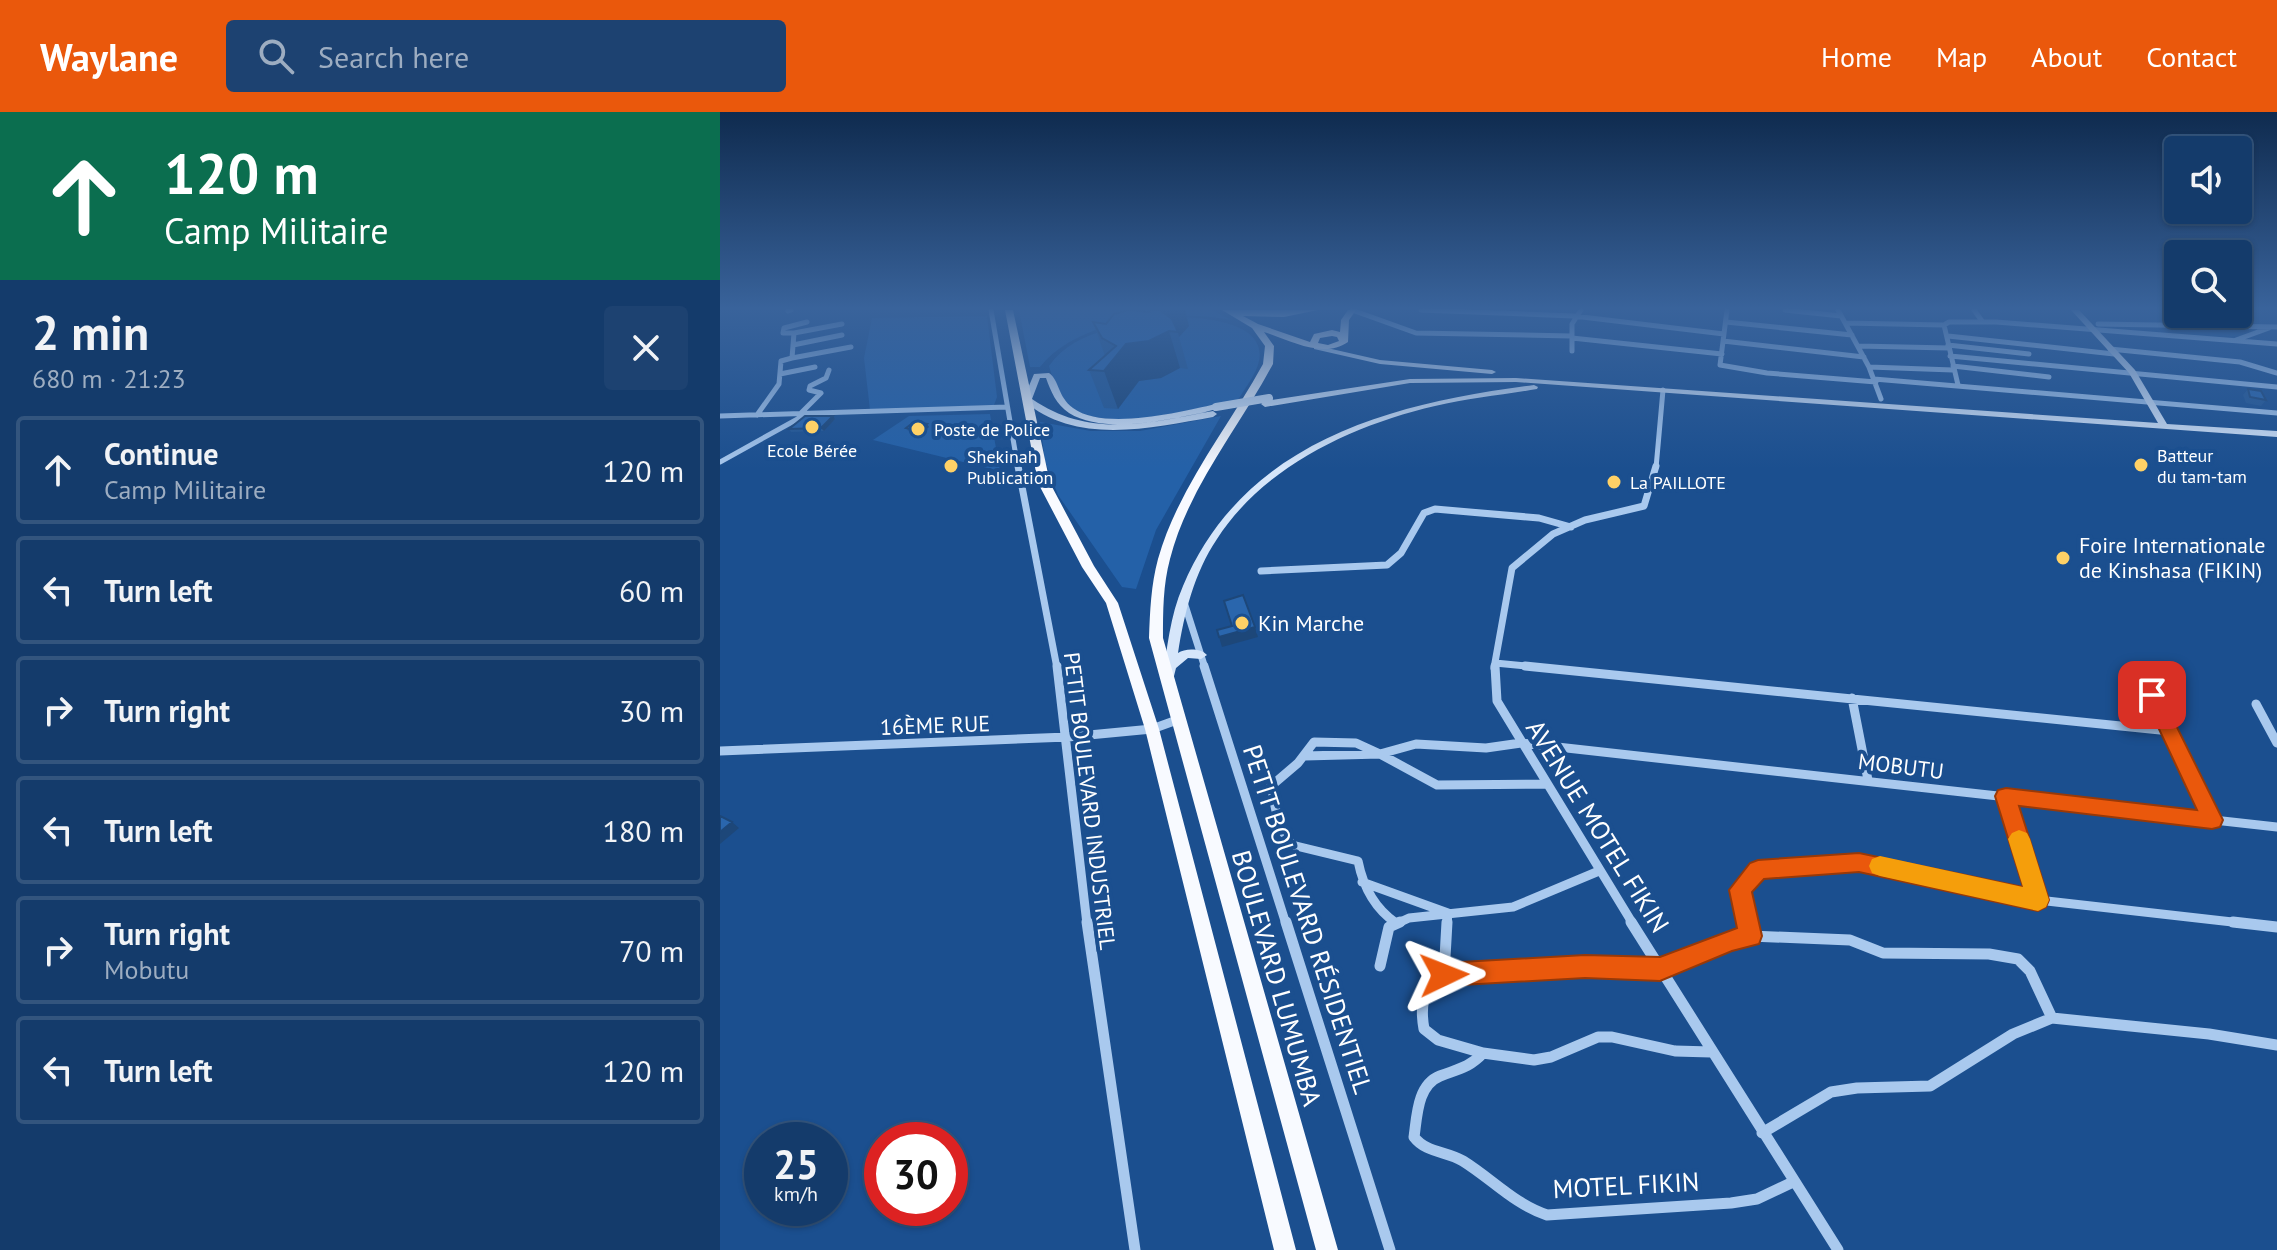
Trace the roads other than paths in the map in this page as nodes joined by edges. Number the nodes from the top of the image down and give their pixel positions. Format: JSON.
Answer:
{"nodes":[{"id":1,"x":781,"y":363,"type":"edge"},
{"id":2,"x":1000,"y":363,"type":"edge"},
{"id":3,"x":1020,"y":363,"type":"edge"},
{"id":4,"x":1268,"y":363,"type":"edge"},
{"id":5,"x":1408,"y":363,"type":"edge"},
{"id":6,"x":1720,"y":363,"type":"edge"},
{"id":7,"x":1867,"y":363,"type":"edge"},
{"id":8,"x":1952,"y":363,"type":"edge"},
{"id":9,"x":2018,"y":363,"type":"edge"},
{"id":10,"x":2124,"y":363,"type":"edge"},
{"id":11,"x":2244,"y":363,"type":"edge"},
{"id":12,"x":2045,"y":366,"type":"junction"},
{"id":13,"x":815,"y":367,"type":"dead end"},
{"id":14,"x":1869,"y":367,"type":"junction"},
{"id":15,"x":1953,"y":368,"type":"junction"},
{"id":16,"x":829,"y":370,"type":"dead end"},
{"id":17,"x":1493,"y":372,"type":"junction"},
{"id":18,"x":2132,"y":372,"type":"junction"},
{"id":19,"x":2277,"y":373,"type":"edge"},
{"id":20,"x":780,"y":374,"type":"junction"},
{"id":21,"x":2049,"y":377,"type":"junction"},
{"id":22,"x":1875,"y":380,"type":"junction"},
{"id":23,"x":1582,"y":384,"type":"junction"},
{"id":24,"x":1620,"y":384,"type":"junction"},
{"id":25,"x":1958,"y":385,"type":"junction"},
{"id":26,"x":2277,"y":387,"type":"edge"},
{"id":27,"x":1663,"y":390,"type":"junction"},
{"id":28,"x":2056,"y":394,"type":"junction"},
{"id":29,"x":1881,"y":399,"type":"junction"},
{"id":30,"x":1027,"y":400,"type":"junction"},
{"id":31,"x":2148,"y":400,"type":"junction"},
{"id":32,"x":1267,"y":401,"type":"junction"},
{"id":33,"x":1007,"y":407,"type":"junction"},
{"id":34,"x":1215,"y":410,"type":"junction"},
{"id":35,"x":2277,"y":413,"type":"edge"},
{"id":36,"x":804,"y":414,"type":"junction"},
{"id":37,"x":757,"y":415,"type":"junction"},
{"id":38,"x":720,"y":416,"type":"edge"},
{"id":39,"x":2161,"y":422,"type":"junction"},
{"id":40,"x":2277,"y":427,"type":"edge"},
{"id":41,"x":2277,"y":434,"type":"edge"},
{"id":42,"x":720,"y":462,"type":"edge"},
{"id":43,"x":1572,"y":528,"type":"junction"},
{"id":44,"x":1261,"y":571,"type":"dead end"},
{"id":45,"x":1184,"y":602,"type":"junction"},
{"id":46,"x":1201,"y":655,"type":"junction"},
{"id":47,"x":1495,"y":663,"type":"junction"},
{"id":48,"x":1171,"y":666,"type":"junction"},
{"id":49,"x":1167,"y":688,"type":"junction"},
{"id":50,"x":2152,"y":695,"type":"dead end"},
{"id":51,"x":1852,"y":698,"type":"junction"},
{"id":52,"x":2256,"y":704,"type":"dead end"},
{"id":53,"x":1177,"y":720,"type":"junction"},
{"id":54,"x":1152,"y":729,"type":"junction"},
{"id":55,"x":2170,"y":731,"type":"junction"},
{"id":56,"x":1068,"y":737,"type":"junction"},
{"id":57,"x":1521,"y":743,"type":"junction"},
{"id":58,"x":2277,"y":743,"type":"edge"},
{"id":59,"x":720,"y":751,"type":"edge"},
{"id":60,"x":1380,"y":754,"type":"junction"},
{"id":61,"x":1305,"y":756,"type":"junction"},
{"id":62,"x":1868,"y":780,"type":"junction"},
{"id":63,"x":1546,"y":784,"type":"junction"},
{"id":64,"x":2006,"y":796,"type":"junction"},
{"id":65,"x":2212,"y":820,"type":"junction"},
{"id":66,"x":2277,"y":827,"type":"edge"},
{"id":67,"x":1599,"y":871,"type":"junction"},
{"id":68,"x":1362,"y":882,"type":"junction"},
{"id":69,"x":2038,"y":900,"type":"junction"},
{"id":70,"x":1448,"y":913,"type":"junction"},
{"id":71,"x":1396,"y":923,"type":"junction"},
{"id":72,"x":2277,"y":927,"type":"edge"},
{"id":73,"x":1750,"y":936,"type":"junction"},
{"id":74,"x":1380,"y":966,"type":"dead end"},
{"id":75,"x":1660,"y":969,"type":"junction"},
{"id":76,"x":1444,"y":975,"type":"junction"},
{"id":77,"x":2052,"y":1018,"type":"junction"},
{"id":78,"x":2277,"y":1045,"type":"edge"},
{"id":79,"x":1711,"y":1052,"type":"junction"},
{"id":80,"x":1483,"y":1053,"type":"junction"},
{"id":81,"x":1762,"y":1133,"type":"junction"},
{"id":82,"x":1793,"y":1182,"type":"junction"},
{"id":83,"x":1135,"y":1250,"type":"edge"},
{"id":84,"x":1285,"y":1250,"type":"edge"},
{"id":85,"x":1327,"y":1250,"type":"edge"},
{"id":86,"x":1390,"y":1250,"type":"edge"},
{"id":87,"x":1838,"y":1250,"type":"edge"}],
"edges":[{"from":1,"to":20,"type":"street"},
{"from":2,"to":33,"type":"street","name":"PETIT BOULEVARD INDUSTRIEL"},
{"from":3,"to":30,"type":"highway"},
{"from":4,"to":49,"type":"highway","name":"BOULEVARD LUMUMBA"},
{"from":5,"to":17,"type":"main road"},
{"from":6,"to":22,"type":"street"},
{"from":7,"to":14,"type":"street"},
{"from":8,"to":15,"type":"street"},
{"from":9,"to":12,"type":"street"},
{"from":10,"to":18,"type":"main road"},
{"from":11,"to":19,"type":"street"},
{"from":12,"to":18,"type":"street"},
{"from":12,"to":21,"type":"street"},
{"from":13,"to":20,"type":"street"},
{"from":14,"to":15,"type":"street"},
{"from":14,"to":22,"type":"street"},
{"from":15,"to":21,"type":"street"},
{"from":15,"to":25,"type":"street"},
{"from":16,"to":36,"type":"street"},
{"from":17,"to":24,"type":"main road"},
{"from":17,"to":32,"type":"main road"},
{"from":18,"to":26,"type":"street"},
{"from":18,"to":31,"type":"main road"},
{"from":20,"to":37,"type":"street"},
{"from":21,"to":28,"type":"street"},
{"from":22,"to":25,"type":"street"},
{"from":22,"to":29,"type":"street"},
{"from":23,"to":24,"type":"main road"},
{"from":23,"to":32,"type":"main road"},
{"from":23,"to":45,"type":"main road"},
{"from":24,"to":27,"type":"main road"},
{"from":24,"to":29,"type":"main road"},
{"from":25,"to":28,"type":"street"},
{"from":27,"to":39,"type":"main road"},
{"from":27,"to":43,"type":"street"},
{"from":28,"to":31,"type":"street"},
{"from":29,"to":39,"type":"main road"},
{"from":30,"to":34,"type":"main road"},
{"from":30,"to":34,"type":"main road"},
{"from":30,"to":54,"type":"highway"},
{"from":31,"to":35,"type":"street"},
{"from":31,"to":39,"type":"main road"},
{"from":32,"to":34,"type":"main road","bridge":true},
{"from":33,"to":36,"type":"street"},
{"from":33,"to":56,"type":"street","name":"PETIT BOULEVARD INDUSTRIEL"},
{"from":36,"to":37,"type":"street"},
{"from":36,"to":42,"type":"street"},
{"from":37,"to":38,"type":"street"},
{"from":39,"to":40,"type":"main road"},
{"from":39,"to":41,"type":"main road"},
{"from":43,"to":44,"type":"street"},
{"from":43,"to":47,"type":"street","name":"AVENUE MOTEL FIKIN"},
{"from":45,"to":46,"type":"street","name":"PETIT BOULEVARD RÉSIDENTIEL"},
{"from":45,"to":48,"type":"main road"},
{"from":46,"to":48,"type":"main road"},
{"from":46,"to":86,"type":"street","name":"PETIT BOULEVARD RÉSIDENTIEL"},
{"from":47,"to":51,"type":"street"},
{"from":47,"to":57,"type":"street","name":"AVENUE MOTEL FIKIN"},
{"from":48,"to":49,"type":"main road"},
{"from":49,"to":53,"type":"highway","name":"BOULEVARD LUMUMBA"},
{"from":50,"to":55,"type":"street"},
{"from":51,"to":55,"type":"street"},
{"from":51,"to":62,"type":"street"},
{"from":52,"to":58,"type":"street"},
{"from":53,"to":54,"type":"street","name":"16ÈME RUE"},
{"from":53,"to":85,"type":"highway","name":"BOULEVARD LUMUMBA"},
{"from":54,"to":56,"type":"street","name":"16ÈME RUE"},
{"from":54,"to":84,"type":"highway"},
{"from":55,"to":65,"type":"street"},
{"from":56,"to":59,"type":"street","name":"16ÈME RUE"},
{"from":56,"to":83,"type":"street","name":"PETIT BOULEVARD INDUSTRIEL"},
{"from":57,"to":60,"type":"street"},
{"from":57,"to":62,"type":"street","name":"MOBUTU"},
{"from":57,"to":63,"type":"street","name":"AVENUE MOTEL FIKIN"},
{"from":60,"to":61,"type":"street"},
{"from":60,"to":61,"type":"street"},
{"from":60,"to":63,"type":"street"},
{"from":61,"to":68,"type":"street"},
{"from":62,"to":64,"type":"street","name":"MOBUTU"},
{"from":63,"to":67,"type":"street","name":"AVENUE MOTEL FIKIN"},
{"from":64,"to":65,"type":"street","name":"MOBUTU"},
{"from":64,"to":69,"type":"street"},
{"from":65,"to":66,"type":"street","name":"MOBUTU"},
{"from":67,"to":70,"type":"street"},
{"from":67,"to":75,"type":"street","name":"AVENUE MOTEL FIKIN"},
{"from":68,"to":70,"type":"street"},
{"from":68,"to":71,"type":"street"},
{"from":69,"to":72,"type":"street"},
{"from":69,"to":73,"type":"street"},
{"from":70,"to":71,"type":"street"},
{"from":70,"to":76,"type":"street"},
{"from":71,"to":74,"type":"street"},
{"from":73,"to":75,"type":"street"},
{"from":73,"to":77,"type":"street"},
{"from":75,"to":76,"type":"street"},
{"from":75,"to":79,"type":"street","name":"AVENUE MOTEL FIKIN"},
{"from":76,"to":80,"type":"street"},
{"from":77,"to":78,"type":"street"},
{"from":77,"to":81,"type":"street"},
{"from":79,"to":80,"type":"street"},
{"from":79,"to":81,"type":"street","name":"AVENUE MOTEL FIKIN"},
{"from":80,"to":82,"type":"street","name":"MOTEL FIKIN"},
{"from":81,"to":82,"type":"street","name":"AVENUE MOTEL FIKIN"},
{"from":82,"to":87,"type":"street","name":"AVENUE MOTEL FIKIN"}]}
